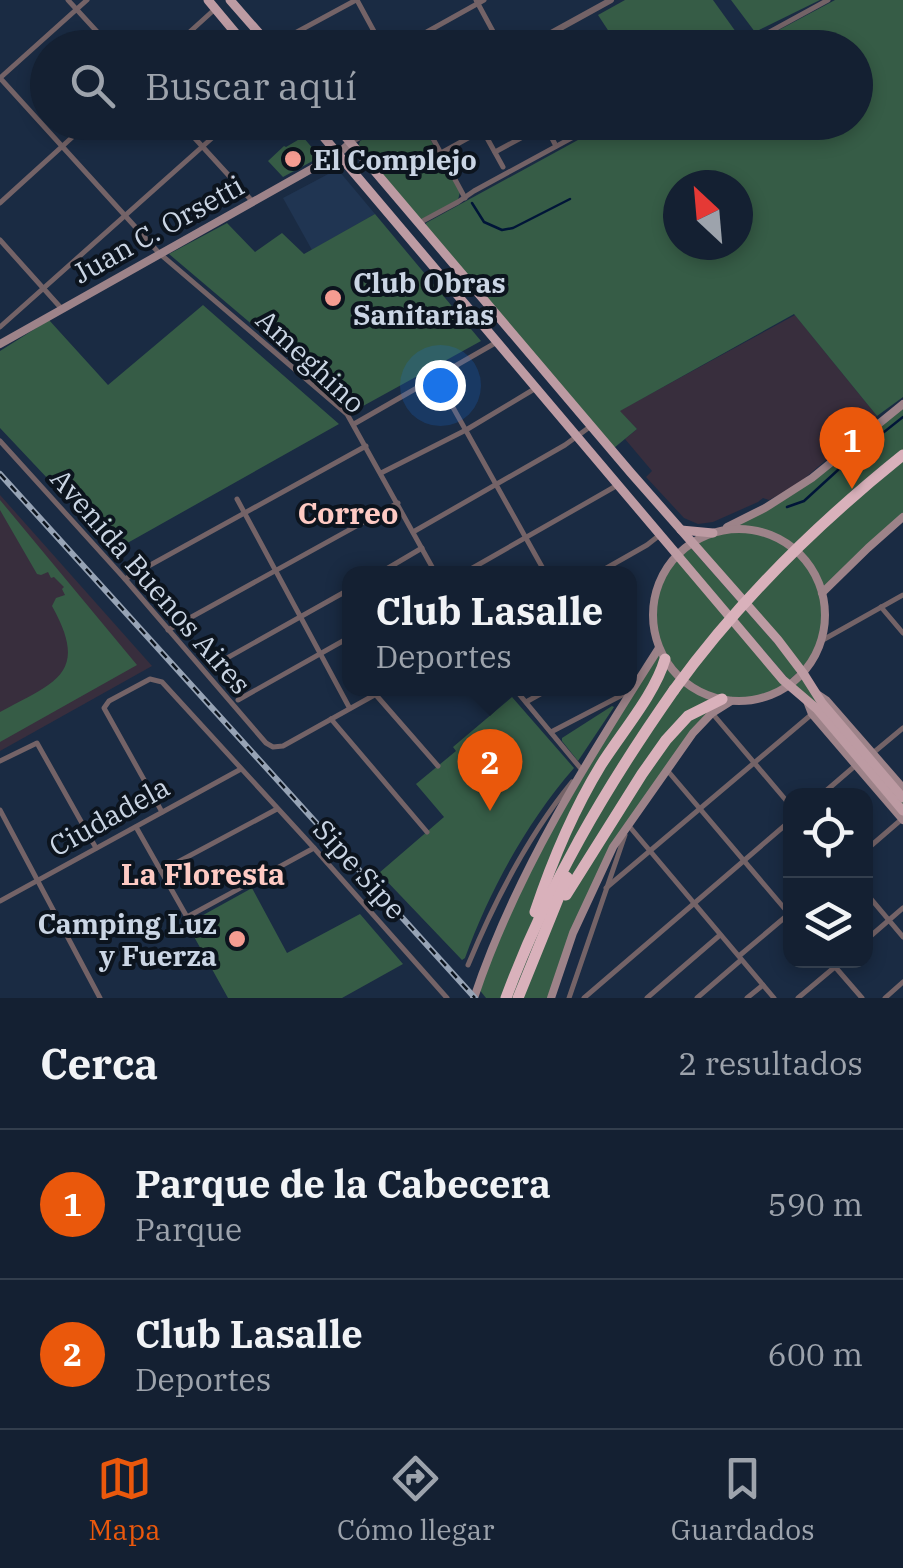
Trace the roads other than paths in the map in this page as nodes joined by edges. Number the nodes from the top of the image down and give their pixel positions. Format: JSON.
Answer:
{"nodes":[{"id":1,"x":68,"y":0,"type":"edge"},
{"id":2,"x":87,"y":0,"type":"edge"},
{"id":3,"x":230,"y":0,"type":"edge"},
{"id":4,"x":356,"y":0,"type":"edge"},
{"id":5,"x":612,"y":0,"type":"edge"},
{"id":6,"x":828,"y":0,"type":"edge"},
{"id":7,"x":479,"y":1,"type":"edge"},
{"id":8,"x":597,"y":3,"type":"edge"},
{"id":9,"x":211,"y":4,"type":"edge"},
{"id":10,"x":77,"y":9,"type":"junction"},
{"id":11,"x":54,"y":30,"type":"edge"},
{"id":12,"x":96,"y":30,"type":"edge"},
{"id":13,"x":188,"y":30,"type":"edge"},
{"id":14,"x":233,"y":30,"type":"edge"},
{"id":15,"x":256,"y":30,"type":"edge"},
{"id":16,"x":302,"y":30,"type":"edge"},
{"id":17,"x":373,"y":30,"type":"edge"},
{"id":18,"x":429,"y":30,"type":"edge"},
{"id":19,"x":493,"y":30,"type":"edge"},
{"id":20,"x":553,"y":30,"type":"edge"},
{"id":21,"x":773,"y":30,"type":"edge"},
{"id":22,"x":30,"y":51,"type":"edge"},
{"id":23,"x":0,"y":78,"type":"edge"},
{"id":24,"x":30,"y":111,"type":"edge"},
{"id":25,"x":56,"y":140,"type":"edge"},
{"id":26,"x":70,"y":140,"type":"edge"},
{"id":27,"x":196,"y":140,"type":"edge"},
{"id":28,"x":210,"y":140,"type":"edge"},
{"id":29,"x":326,"y":140,"type":"edge"},
{"id":30,"x":348,"y":140,"type":"edge"},
{"id":31,"x":355,"y":140,"type":"edge"},
{"id":32,"x":433,"y":140,"type":"edge"},
{"id":33,"x":464,"y":140,"type":"edge"},
{"id":34,"x":488,"y":140,"type":"edge"},
{"id":35,"x":516,"y":140,"type":"edge"},
{"id":36,"x":553,"y":140,"type":"edge"},
{"id":37,"x":568,"y":140,"type":"edge"},
{"id":38,"x":350,"y":143,"type":"junction"},
{"id":39,"x":557,"y":146,"type":"junction"},
{"id":40,"x":62,"y":147,"type":"junction"},
{"id":41,"x":202,"y":147,"type":"junction"},
{"id":42,"x":495,"y":152,"type":"junction"},
{"id":43,"x":440,"y":153,"type":"junction"},
{"id":44,"x":338,"y":154,"type":"junction"},
{"id":45,"x":503,"y":167,"type":"dead end"},
{"id":46,"x":465,"y":198,"type":"junction"},
{"id":47,"x":252,"y":202,"type":"junction"},
{"id":48,"x":0,"y":203,"type":"edge"},
{"id":49,"x":126,"y":216,"type":"junction"},
{"id":50,"x":420,"y":223,"type":"junction"},
{"id":51,"x":0,"y":240,"type":"edge"},
{"id":52,"x":159,"y":253,"type":"junction"},
{"id":53,"x":45,"y":289,"type":"junction"},
{"id":54,"x":61,"y":308,"type":"junction"},
{"id":55,"x":0,"y":328,"type":"edge"},
{"id":56,"x":497,"y":342,"type":"junction"},
{"id":57,"x":0,"y":344,"type":"edge"},
{"id":58,"x":436,"y":377,"type":"junction"},
{"id":59,"x":536,"y":388,"type":"junction"},
{"id":60,"x":903,"y":404,"type":"edge"},
{"id":61,"x":354,"y":424,"type":"junction"},
{"id":62,"x":591,"y":426,"type":"junction"},
{"id":63,"x":466,"y":430,"type":"junction"},
{"id":64,"x":578,"y":436,"type":"junction"},
{"id":65,"x":0,"y":440,"type":"edge"},
{"id":66,"x":366,"y":446,"type":"junction"},
{"id":67,"x":903,"y":455,"type":"edge"},
{"id":68,"x":903,"y":464,"type":"edge"},
{"id":69,"x":381,"y":473,"type":"junction"},
{"id":70,"x":496,"y":484,"type":"junction"},
{"id":71,"x":618,"y":485,"type":"junction"},
{"id":72,"x":237,"y":498,"type":"dead end"},
{"id":73,"x":398,"y":503,"type":"junction"},
{"id":74,"x":245,"y":514,"type":"junction"},
{"id":75,"x":903,"y":517,"type":"edge"},
{"id":76,"x":681,"y":530,"type":"junction"},
{"id":77,"x":414,"y":532,"type":"junction"},
{"id":78,"x":715,"y":533,"type":"junction"},
{"id":79,"x":661,"y":534,"type":"junction"},
{"id":80,"x":526,"y":538,"type":"junction"},
{"id":81,"x":692,"y":543,"type":"junction"},
{"id":82,"x":422,"y":548,"type":"junction"},
{"id":83,"x":678,"y":555,"type":"junction"},
{"id":84,"x":392,"y":566,"type":"edge"},
{"id":85,"x":432,"y":566,"type":"edge"},
{"id":86,"x":476,"y":566,"type":"edge"},
{"id":87,"x":542,"y":566,"type":"edge"},
{"id":88,"x":610,"y":566,"type":"edge"},
{"id":89,"x":275,"y":570,"type":"junction"},
{"id":90,"x":125,"y":580,"type":"junction"},
{"id":91,"x":822,"y":592,"type":"junction"},
{"id":92,"x":342,"y":593,"type":"edge"},
{"id":93,"x":903,"y":595,"type":"edge"},
{"id":94,"x":881,"y":607,"type":"junction"},
{"id":95,"x":300,"y":617,"type":"junction"},
{"id":96,"x":167,"y":630,"type":"junction"},
{"id":97,"x":903,"y":633,"type":"edge"},
{"id":98,"x":821,"y":640,"type":"junction"},
{"id":99,"x":342,"y":642,"type":"edge"},
{"id":100,"x":320,"y":654,"type":"junction"},
{"id":101,"x":662,"y":654,"type":"junction"},
{"id":102,"x":210,"y":667,"type":"dead end"},
{"id":103,"x":803,"y":672,"type":"junction"},
{"id":104,"x":639,"y":680,"type":"joint"},
{"id":105,"x":637,"y":683,"type":"edge"},
{"id":106,"x":788,"y":686,"type":"junction"},
{"id":107,"x":677,"y":692,"type":"junction"},
{"id":108,"x":342,"y":694,"type":"edge"},
{"id":109,"x":817,"y":694,"type":"junction"},
{"id":110,"x":343,"y":696,"type":"edge"},
{"id":111,"x":373,"y":696,"type":"edge"},
{"id":112,"x":378,"y":696,"type":"edge"},
{"id":113,"x":521,"y":696,"type":"edge"},
{"id":114,"x":537,"y":696,"type":"edge"},
{"id":115,"x":620,"y":696,"type":"edge"},
{"id":116,"x":628,"y":696,"type":"edge"},
{"id":117,"x":238,"y":700,"type":"dead end"},
{"id":118,"x":727,"y":700,"type":"junction"},
{"id":119,"x":806,"y":701,"type":"junction"},
{"id":120,"x":526,"y":702,"type":"junction"},
{"id":121,"x":350,"y":709,"type":"junction"},
{"id":122,"x":712,"y":714,"type":"junction"},
{"id":123,"x":812,"y":714,"type":"junction"},
{"id":124,"x":330,"y":719,"type":"junction"},
{"id":125,"x":903,"y":728,"type":"edge"},
{"id":126,"x":551,"y":732,"type":"junction"},
{"id":127,"x":873,"y":753,"type":"junction"},
{"id":128,"x":0,"y":761,"type":"edge"},
{"id":129,"x":754,"y":762,"type":"junction"},
{"id":130,"x":856,"y":765,"type":"junction"},
{"id":131,"x":438,"y":766,"type":"dead end"},
{"id":132,"x":241,"y":769,"type":"junction"},
{"id":133,"x":583,"y":769,"type":"junction"},
{"id":134,"x":667,"y":770,"type":"junction"},
{"id":135,"x":829,"y":788,"type":"edge"},
{"id":136,"x":903,"y":788,"type":"edge"},
{"id":137,"x":783,"y":797,"type":"edge"},
{"id":138,"x":903,"y":798,"type":"edge"},
{"id":139,"x":700,"y":808,"type":"junction"},
{"id":140,"x":276,"y":809,"type":"junction"},
{"id":141,"x":0,"y":810,"type":"edge"},
{"id":142,"x":903,"y":811,"type":"edge"},
{"id":143,"x":162,"y":812,"type":"junction"},
{"id":144,"x":903,"y":820,"type":"edge"},
{"id":145,"x":136,"y":826,"type":"junction"},
{"id":146,"x":628,"y":826,"type":"junction"},
{"id":147,"x":783,"y":827,"type":"edge"},
{"id":148,"x":427,"y":832,"type":"dead end"},
{"id":149,"x":873,"y":844,"type":"edge"},
{"id":150,"x":96,"y":848,"type":"junction"},
{"id":151,"x":314,"y":848,"type":"junction"},
{"id":152,"x":650,"y":850,"type":"junction"},
{"id":153,"x":520,"y":856,"type":"junction"},
{"id":154,"x":744,"y":860,"type":"junction"},
{"id":155,"x":531,"y":865,"type":"junction"},
{"id":156,"x":160,"y":871,"type":"junction"},
{"id":157,"x":38,"y":881,"type":"junction"},
{"id":158,"x":606,"y":888,"type":"junction"},
{"id":159,"x":873,"y":901,"type":"edge"},
{"id":160,"x":0,"y":902,"type":"edge"},
{"id":161,"x":694,"y":903,"type":"junction"},
{"id":162,"x":783,"y":906,"type":"edge"},
{"id":163,"x":903,"y":908,"type":"edge"},
{"id":164,"x":783,"y":920,"type":"edge"},
{"id":165,"x":889,"y":920,"type":"junction"},
{"id":166,"x":873,"y":934,"type":"edge"},
{"id":167,"x":720,"y":935,"type":"junction"},
{"id":168,"x":903,"y":937,"type":"edge"},
{"id":169,"x":537,"y":946,"type":"junction"},
{"id":170,"x":522,"y":955,"type":"junction"},
{"id":171,"x":740,"y":958,"type":"junction"},
{"id":172,"x":468,"y":965,"type":"dead end"},
{"id":173,"x":827,"y":968,"type":"edge"},
{"id":174,"x":836,"y":968,"type":"edge"},
{"id":175,"x":903,"y":982,"type":"edge"},
{"id":176,"x":763,"y":985,"type":"junction"},
{"id":177,"x":478,"y":988,"type":"junction"},
{"id":178,"x":653,"y":996,"type":"edge"},
{"id":179,"x":510,"y":997,"type":"edge"},
{"id":180,"x":100,"y":998,"type":"edge"},
{"id":181,"x":447,"y":998,"type":"edge"},
{"id":182,"x":474,"y":998,"type":"edge"},
{"id":183,"x":486,"y":998,"type":"edge"},
{"id":184,"x":551,"y":998,"type":"edge"},
{"id":185,"x":569,"y":998,"type":"edge"},
{"id":186,"x":584,"y":998,"type":"edge"},
{"id":187,"x":698,"y":998,"type":"edge"},
{"id":188,"x":747,"y":998,"type":"edge"},
{"id":189,"x":774,"y":998,"type":"edge"},
{"id":190,"x":798,"y":998,"type":"edge"},
{"id":191,"x":862,"y":998,"type":"edge"},
{"id":192,"x":885,"y":998,"type":"edge"}],
"edges":[{"from":1,"to":10,"type":"street"},
{"from":2,"to":10,"type":"street"},
{"from":3,"to":15,"type":"main road"},
{"from":4,"to":16,"type":"street"},
{"from":4,"to":17,"type":"street"},
{"from":5,"to":8,"type":"street"},
{"from":6,"to":21,"type":"street"},
{"from":7,"to":18,"type":"street"},
{"from":7,"to":19,"type":"street"},
{"from":8,"to":20,"type":"street"},
{"from":9,"to":13,"type":"street"},
{"from":9,"to":14,"type":"main road"},
{"from":10,"to":11,"type":"street"},
{"from":10,"to":12,"type":"street"},
{"from":22,"to":23,"type":"street"},
{"from":23,"to":24,"type":"street","name":"Ameghino"},
{"from":25,"to":40,"type":"street","name":"Ameghino"},
{"from":26,"to":40,"type":"street"},
{"from":27,"to":41,"type":"street"},
{"from":28,"to":41,"type":"street"},
{"from":29,"to":44,"type":"main road"},
{"from":30,"to":38,"type":"main road"},
{"from":31,"to":38,"type":"street"},
{"from":32,"to":43,"type":"street"},
{"from":33,"to":43,"type":"street"},
{"from":34,"to":42,"type":"street"},
{"from":35,"to":42,"type":"street"},
{"from":36,"to":39,"type":"street"},
{"from":37,"to":39,"type":"street"},
{"from":38,"to":44,"type":"main road","name":"Juan C. Orsetti"},
{"from":38,"to":50,"type":"main road"},
{"from":39,"to":46,"type":"street"},
{"from":40,"to":48,"type":"street"},
{"from":40,"to":49,"type":"street","name":"Ameghino"},
{"from":41,"to":47,"type":"street"},
{"from":41,"to":49,"type":"street"},
{"from":42,"to":45,"type":"street"},
{"from":43,"to":46,"type":"street"},
{"from":44,"to":47,"type":"main road","name":"Juan C. Orsetti"},
{"from":44,"to":56,"type":"main road"},
{"from":46,"to":50,"type":"street"},
{"from":47,"to":52,"type":"main road","name":"Juan C. Orsetti"},
{"from":49,"to":52,"type":"street","name":"Ameghino"},
{"from":49,"to":53,"type":"street"},
{"from":50,"to":62,"type":"main road"},
{"from":51,"to":53,"type":"street"},
{"from":52,"to":54,"type":"main road","name":"Juan C. Orsetti"},
{"from":52,"to":61,"type":"street","name":"Ameghino"},
{"from":53,"to":54,"type":"street"},
{"from":53,"to":55,"type":"street"},
{"from":54,"to":57,"type":"main road","name":"Juan C. Orsetti"},
{"from":56,"to":58,"type":"street"},
{"from":56,"to":59,"type":"main road"},
{"from":58,"to":61,"type":"street"},
{"from":58,"to":63,"type":"street"},
{"from":59,"to":63,"type":"street"},
{"from":59,"to":64,"type":"main road"},
{"from":60,"to":78,"type":"main road"},
{"from":61,"to":66,"type":"street","name":"Ameghino"},
{"from":62,"to":64,"type":"street"},
{"from":62,"to":76,"type":"main road"},
{"from":63,"to":69,"type":"street"},
{"from":63,"to":70,"type":"street"},
{"from":64,"to":70,"type":"street"},
{"from":64,"to":71,"type":"main road"},
{"from":65,"to":90,"type":"street","name":"Avenida Buenos Aires"},
{"from":66,"to":69,"type":"street","name":"Ameghino"},
{"from":66,"to":74,"type":"street"},
{"from":67,"to":107,"type":"highway","bridge":true},
{"from":68,"to":107,"type":"highway","bridge":true},
{"from":69,"to":73,"type":"street","name":"Ameghino"},
{"from":70,"to":77,"type":"street"},
{"from":70,"to":80,"type":"street"},
{"from":71,"to":79,"type":"main road"},
{"from":71,"to":80,"type":"street"},
{"from":72,"to":74,"type":"street"},
{"from":73,"to":77,"type":"street","name":"Ameghino"},
{"from":73,"to":89,"type":"street"},
{"from":74,"to":89,"type":"street"},
{"from":74,"to":90,"type":"street"},
{"from":75,"to":91,"type":"main road"},
{"from":76,"to":78,"type":"main road"},
{"from":76,"to":81,"type":"main road"},
{"from":77,"to":82,"type":"street","name":"Ameghino"},
{"from":78,"to":81,"type":"main road"},
{"from":78,"to":91,"type":"main road"},
{"from":79,"to":83,"type":"main road"},
{"from":79,"to":88,"type":"street"},
{"from":80,"to":86,"type":"street"},
{"from":80,"to":87,"type":"street"},
{"from":81,"to":83,"type":"main road"},
{"from":81,"to":103,"type":"main road"},
{"from":82,"to":84,"type":"street"},
{"from":82,"to":85,"type":"street","name":"Ameghino"},
{"from":83,"to":101,"type":"main road"},
{"from":83,"to":106,"type":"main road"},
{"from":89,"to":95,"type":"street"},
{"from":89,"to":96,"type":"street"},
{"from":90,"to":96,"type":"street","name":"Avenida Buenos Aires"},
{"from":91,"to":98,"type":"main road"},
{"from":92,"to":95,"type":"street"},
{"from":93,"to":94,"type":"street"},
{"from":94,"to":97,"type":"street"},
{"from":94,"to":98,"type":"street"},
{"from":95,"to":100,"type":"street"},
{"from":95,"to":102,"type":"street"},
{"from":96,"to":124,"type":"street","name":"Avenida Buenos Aires"},
{"from":98,"to":103,"type":"main road"},
{"from":99,"to":100,"type":"street"},
{"from":100,"to":108,"type":"street"},
{"from":100,"to":117,"type":"street"},
{"from":101,"to":104,"type":"main road"},
{"from":101,"to":118,"type":"main road"},
{"from":101,"to":170,"type":"highway"},
{"from":103,"to":106,"type":"main road"},
{"from":103,"to":109,"type":"main road"},
{"from":104,"to":105,"type":"main road"},
{"from":106,"to":118,"type":"main road"},
{"from":106,"to":119,"type":"main road"},
{"from":107,"to":169,"type":"highway"},
{"from":107,"to":170,"type":"highway"},
{"from":109,"to":127,"type":"main road"},
{"from":109,"to":138,"type":"main road"},
{"from":110,"to":121,"type":"street"},
{"from":111,"to":121,"type":"street"},
{"from":112,"to":131,"type":"street"},
{"from":113,"to":120,"type":"street"},
{"from":114,"to":120,"type":"street"},
{"from":115,"to":126,"type":"street"},
{"from":116,"to":133,"type":"main road"},
{"from":118,"to":122,"type":"main road"},
{"from":118,"to":169,"type":"highway"},
{"from":119,"to":123,"type":"main road"},
{"from":119,"to":142,"type":"main road"},
{"from":120,"to":126,"type":"street"},
{"from":121,"to":124,"type":"street"},
{"from":122,"to":129,"type":"street"},
{"from":122,"to":134,"type":"main road"},
{"from":123,"to":129,"type":"street"},
{"from":123,"to":130,"type":"main road"},
{"from":124,"to":148,"type":"street"},
{"from":125,"to":127,"type":"street"},
{"from":126,"to":133,"type":"street"},
{"from":127,"to":136,"type":"main road"},
{"from":128,"to":150,"type":"street"},
{"from":129,"to":137,"type":"street"},
{"from":129,"to":139,"type":"street"},
{"from":130,"to":135,"type":"street"},
{"from":130,"to":144,"type":"main road"},
{"from":132,"to":140,"type":"street","name":"Sipe Sipe"},
{"from":132,"to":143,"type":"street","name":"Ciudadela"},
{"from":132,"to":143,"type":"street","name":"Sipe Sipe"},
{"from":133,"to":153,"type":"street"},
{"from":133,"to":155,"type":"main road"},
{"from":134,"to":139,"type":"street"},
{"from":134,"to":146,"type":"main road"},
{"from":139,"to":152,"type":"street"},
{"from":139,"to":154,"type":"street"},
{"from":140,"to":151,"type":"street","name":"Sipe Sipe"},
{"from":140,"to":156,"type":"street"},
{"from":141,"to":157,"type":"street"},
{"from":143,"to":145,"type":"street","name":"Ciudadela"},
{"from":144,"to":149,"type":"street"},
{"from":145,"to":150,"type":"street","name":"Ciudadela"},
{"from":145,"to":156,"type":"street"},
{"from":146,"to":152,"type":"street"},
{"from":146,"to":158,"type":"street"},
{"from":146,"to":184,"type":"main road"},
{"from":147,"to":154,"type":"street"},
{"from":150,"to":157,"type":"street","name":"Ciudadela"},
{"from":151,"to":156,"type":"street"},
{"from":151,"to":181,"type":"street","name":"Sipe Sipe"},
{"from":152,"to":158,"type":"street"},
{"from":152,"to":161,"type":"street"},
{"from":153,"to":155,"type":"street"},
{"from":153,"to":172,"type":"street"},
{"from":154,"to":161,"type":"street"},
{"from":154,"to":162,"type":"street"},
{"from":155,"to":177,"type":"main road"},
{"from":157,"to":160,"type":"street","name":"Ciudadela"},
{"from":157,"to":180,"type":"street"},
{"from":158,"to":185,"type":"street"},
{"from":159,"to":165,"type":"street"},
{"from":161,"to":167,"type":"street"},
{"from":161,"to":186,"type":"street"},
{"from":163,"to":165,"type":"street"},
{"from":164,"to":171,"type":"street"},
{"from":165,"to":166,"type":"street"},
{"from":165,"to":168,"type":"street"},
{"from":167,"to":171,"type":"street"},
{"from":167,"to":178,"type":"street"},
{"from":169,"to":179,"type":"highway"},
{"from":170,"to":179,"type":"highway"},
{"from":171,"to":176,"type":"street"},
{"from":171,"to":187,"type":"street"},
{"from":173,"to":190,"type":"street"},
{"from":174,"to":191,"type":"street"},
{"from":175,"to":192,"type":"street"},
{"from":176,"to":188,"type":"street"},
{"from":176,"to":189,"type":"street"},
{"from":177,"to":182,"type":"main road"},
{"from":177,"to":183,"type":"main road"}]}
